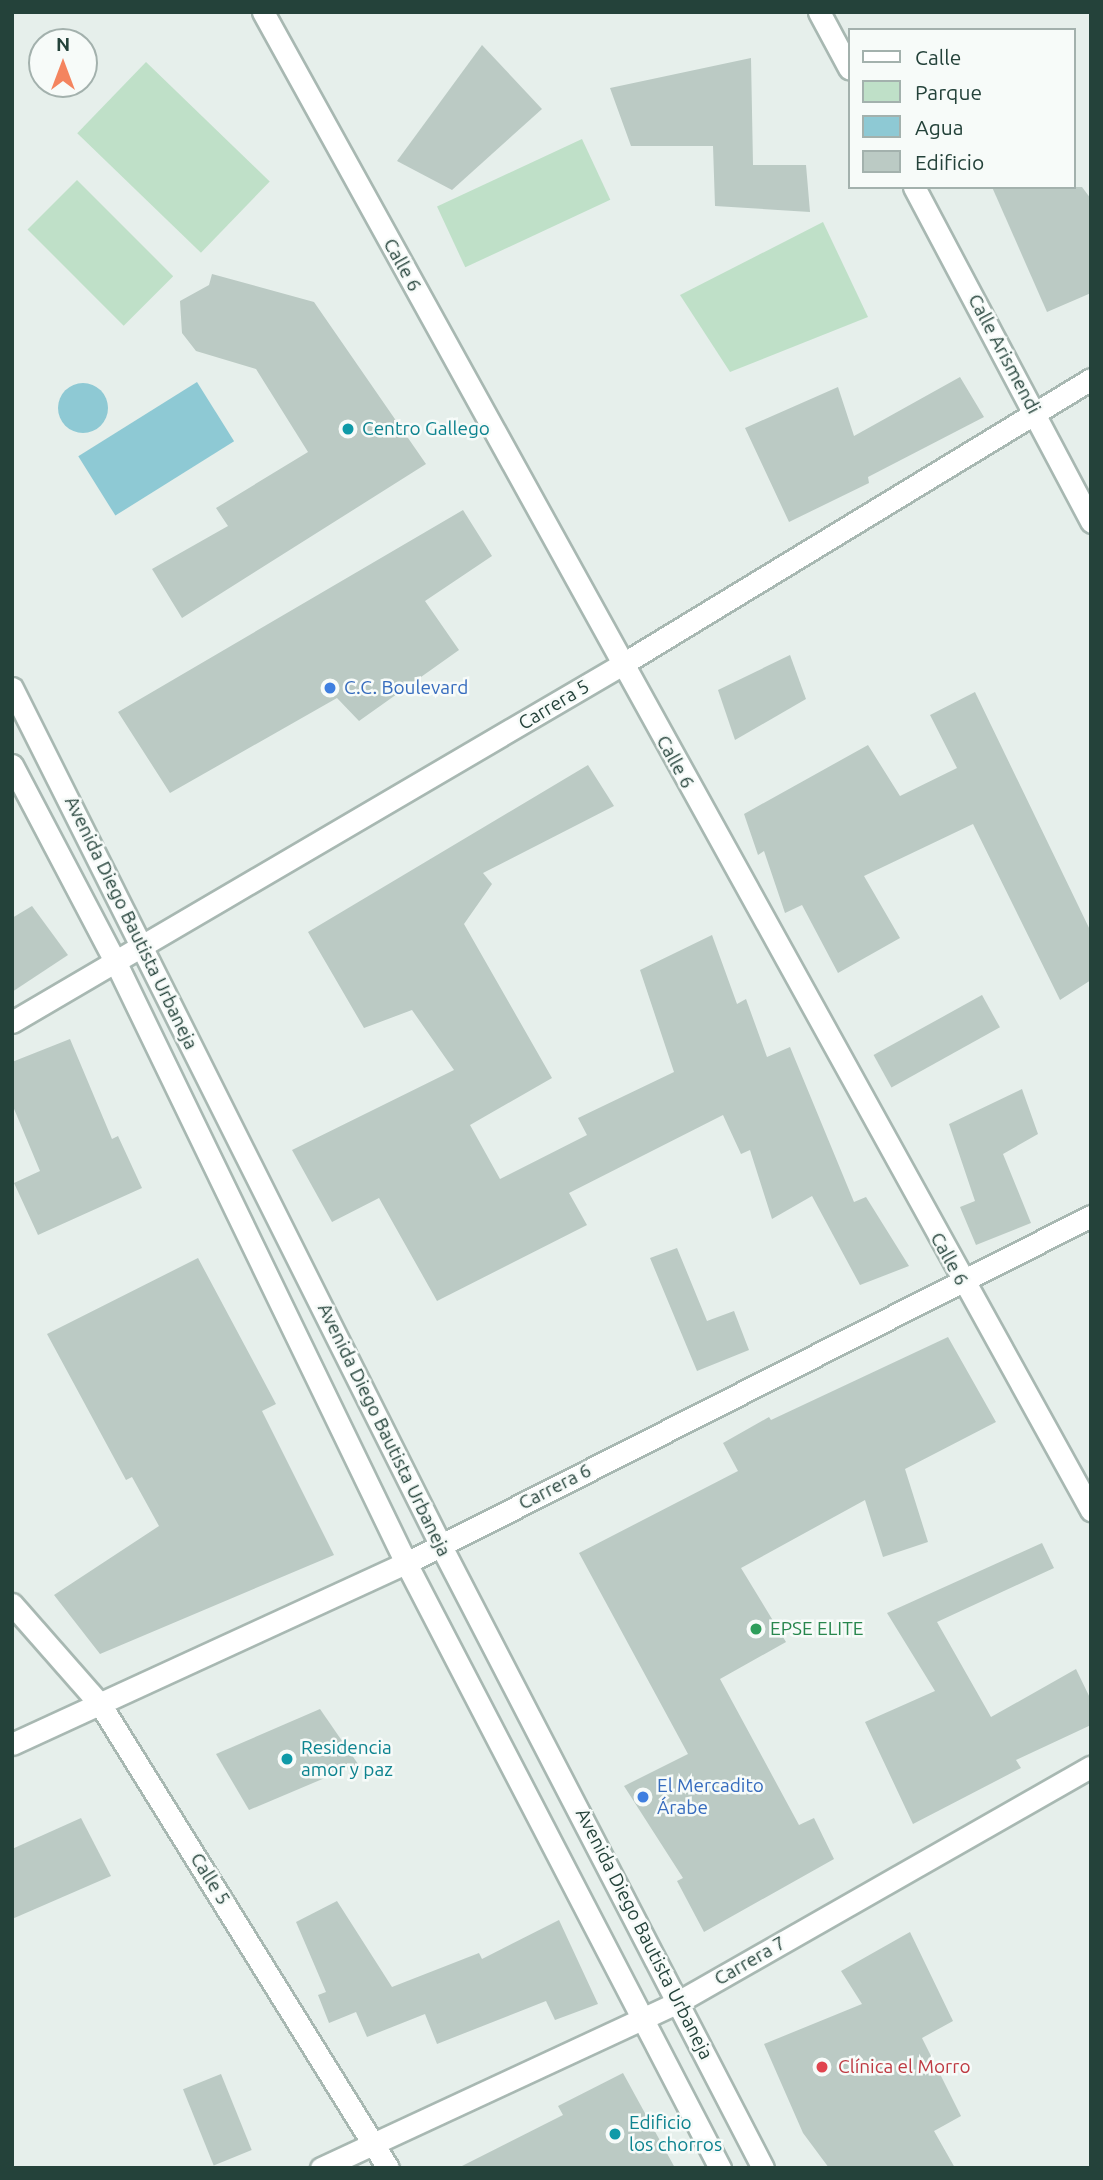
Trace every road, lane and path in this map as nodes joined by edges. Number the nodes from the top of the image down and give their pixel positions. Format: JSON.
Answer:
{"nodes":[{"id":1,"x":262,"y":12,"type":"edge"},
{"id":2,"x":819,"y":12,"type":"edge"},
{"id":3,"x":848,"y":66,"type":"edge"},
{"id":4,"x":915,"y":189,"type":"edge"},
{"id":5,"x":1091,"y":379,"type":"edge"},
{"id":6,"x":1035,"y":411,"type":"junction"},
{"id":7,"x":1091,"y":522,"type":"edge"},
{"id":8,"x":621,"y":665,"type":"junction"},
{"id":9,"x":12,"y":688,"type":"edge"},
{"id":10,"x":12,"y":765,"type":"edge"},
{"id":11,"x":143,"y":949,"type":"junction"},
{"id":12,"x":116,"y":963,"type":"junction"},
{"id":13,"x":12,"y":1022,"type":"edge"},
{"id":14,"x":1091,"y":1216,"type":"edge"},
{"id":15,"x":962,"y":1281,"type":"junction"},
{"id":16,"x":1091,"y":1510,"type":"edge"},
{"id":17,"x":441,"y":1546,"type":"junction"},
{"id":18,"x":406,"y":1563,"type":"junction"},
{"id":19,"x":12,"y":1604,"type":"edge"},
{"id":20,"x":100,"y":1704,"type":"junction"},
{"id":21,"x":12,"y":1744,"type":"edge"},
{"id":22,"x":1091,"y":1767,"type":"edge"},
{"id":23,"x":680,"y":2001,"type":"junction"},
{"id":24,"x":645,"y":2018,"type":"junction"},
{"id":25,"x":376,"y":2143,"type":"junction"},
{"id":26,"x":321,"y":2168,"type":"edge"},
{"id":27,"x":388,"y":2168,"type":"edge"},
{"id":28,"x":720,"y":2168,"type":"edge"},
{"id":29,"x":764,"y":2168,"type":"edge"}],
"edges":[{"from":1,"to":8,"type":"street","name":"Calle 6"},
{"from":2,"to":3,"type":"street"},
{"from":4,"to":6,"type":"street","name":"Calle Arismendi"},
{"from":5,"to":6,"type":"street","name":"Carrera 5"},
{"from":6,"to":7,"type":"street","name":"Calle Arismendi"},
{"from":6,"to":8,"type":"street","name":"Carrera 5"},
{"from":8,"to":11,"type":"street","name":"Carrera 5"},
{"from":8,"to":15,"type":"street","name":"Calle 6"},
{"from":9,"to":11,"type":"street","name":"Avenida Diego Bautista Urbaneja"},
{"from":10,"to":12,"type":"street","name":"Avenida Diego Bautista Urbaneja"},
{"from":11,"to":12,"type":"street","name":"Carrera 5"},
{"from":11,"to":17,"type":"street","name":"Avenida Diego Bautista Urbaneja"},
{"from":12,"to":13,"type":"street","name":"Carrera 5"},
{"from":12,"to":18,"type":"street","name":"Avenida Diego Bautista Urbaneja"},
{"from":14,"to":15,"type":"street","name":"Carrera 6"},
{"from":15,"to":16,"type":"street","name":"Calle 6"},
{"from":15,"to":17,"type":"street","name":"Carrera 6"},
{"from":17,"to":18,"type":"street","name":"Carrera 6"},
{"from":17,"to":23,"type":"street","name":"Avenida Diego Bautista Urbaneja"},
{"from":18,"to":20,"type":"street","name":"Carrera 6"},
{"from":18,"to":24,"type":"street","name":"Avenida Diego Bautista Urbaneja"},
{"from":19,"to":20,"type":"street","name":"Calle 5"},
{"from":20,"to":21,"type":"street","name":"Carrera 6"},
{"from":20,"to":25,"type":"street","name":"Calle 5"},
{"from":22,"to":23,"type":"street","name":"Carrera 7"},
{"from":23,"to":24,"type":"street","name":"Carrera 7"},
{"from":23,"to":29,"type":"street","name":"Avenida Diego Bautista Urbaneja"},
{"from":24,"to":25,"type":"street","name":"Carrera 7"},
{"from":24,"to":28,"type":"street","name":"Avenida Diego Bautista Urbaneja"},
{"from":25,"to":26,"type":"street","name":"Carrera 7"},
{"from":25,"to":27,"type":"street","name":"Calle 5"}]}
